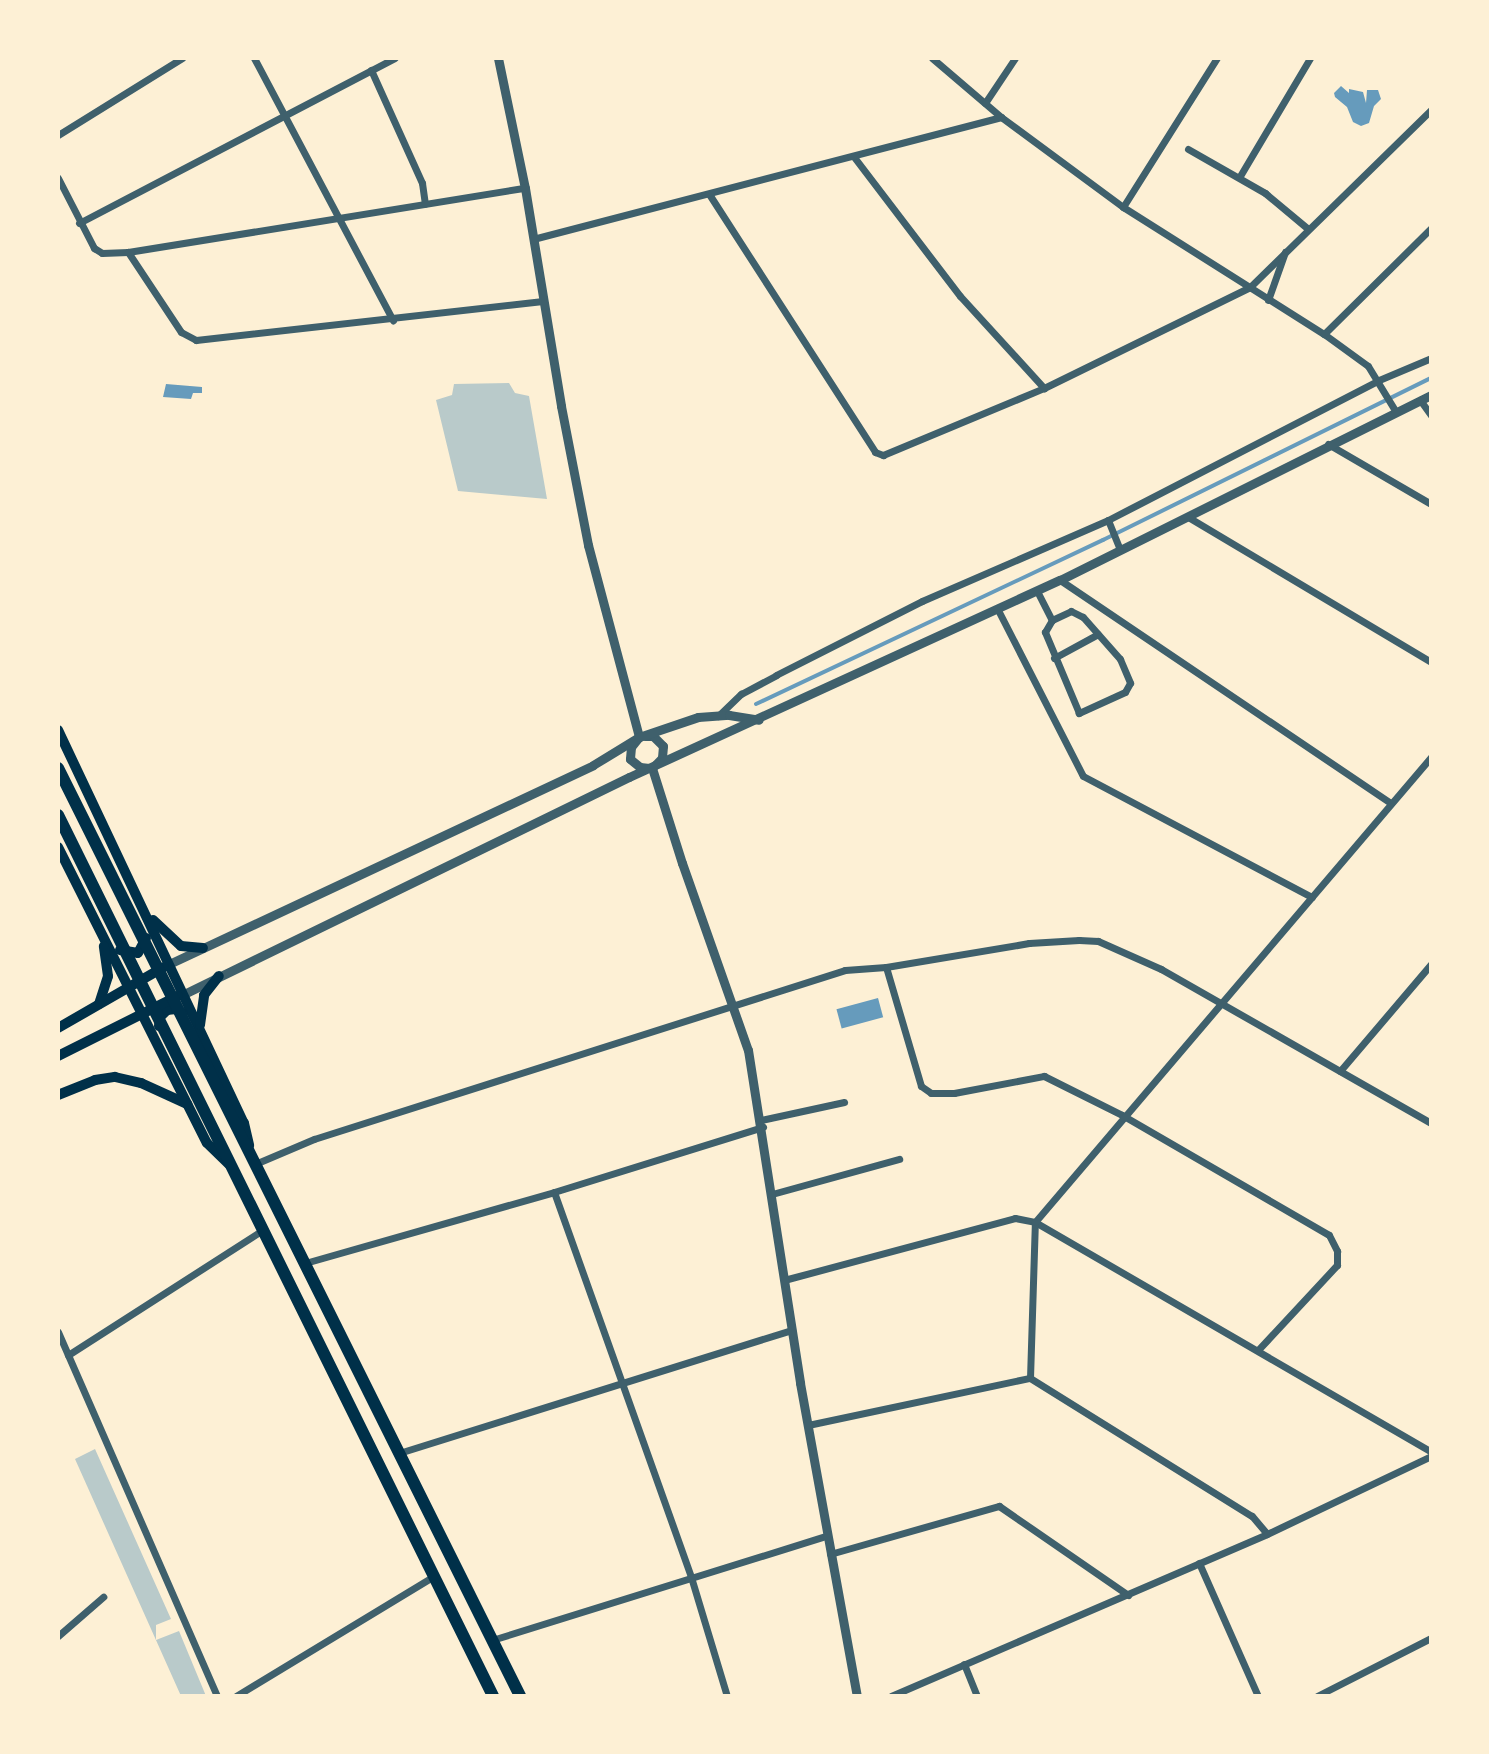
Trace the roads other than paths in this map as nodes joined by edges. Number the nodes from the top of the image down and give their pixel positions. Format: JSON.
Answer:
{"nodes":[{"id":1,"x":182,"y":58,"type":"edge"},
{"id":2,"x":254,"y":58,"type":"edge"},
{"id":3,"x":395,"y":58,"type":"edge"},
{"id":4,"x":498,"y":58,"type":"edge"},
{"id":5,"x":932,"y":58,"type":"edge"},
{"id":6,"x":1015,"y":58,"type":"edge"},
{"id":7,"x":1217,"y":58,"type":"edge"},
{"id":8,"x":1310,"y":58,"type":"edge"},
{"id":9,"x":371,"y":70,"type":"junction"},
{"id":10,"x":985,"y":103,"type":"junction"},
{"id":11,"x":1431,"y":110,"type":"edge"},
{"id":12,"x":284,"y":116,"type":"junction"},
{"id":13,"x":1001,"y":117,"type":"junction"},
{"id":14,"x":58,"y":135,"type":"edge"},
{"id":15,"x":1188,"y":149,"type":"dead end"},
{"id":16,"x":854,"y":157,"type":"junction"},
{"id":17,"x":1240,"y":176,"type":"junction"},
{"id":18,"x":58,"y":178,"type":"edge"},
{"id":19,"x":525,"y":188,"type":"junction"},
{"id":20,"x":709,"y":194,"type":"junction"},
{"id":21,"x":425,"y":204,"type":"junction"},
{"id":22,"x":1123,"y":207,"type":"junction"},
{"id":23,"x":339,"y":218,"type":"junction"},
{"id":24,"x":79,"y":223,"type":"junction"},
{"id":25,"x":1307,"y":228,"type":"junction"},
{"id":26,"x":1431,"y":228,"type":"edge"},
{"id":27,"x":533,"y":239,"type":"junction"},
{"id":28,"x":1286,"y":250,"type":"junction"},
{"id":29,"x":128,"y":252,"type":"junction"},
{"id":30,"x":1250,"y":287,"type":"junction"},
{"id":31,"x":1268,"y":300,"type":"junction"},
{"id":32,"x":543,"y":301,"type":"junction"},
{"id":33,"x":393,"y":320,"type":"junction"},
{"id":34,"x":1324,"y":334,"type":"junction"},
{"id":35,"x":1431,"y":358,"type":"edge"},
{"id":36,"x":1379,"y":380,"type":"junction"},
{"id":37,"x":1044,"y":388,"type":"junction"},
{"id":38,"x":1431,"y":395,"type":"edge"},
{"id":39,"x":1420,"y":400,"type":"junction"},
{"id":40,"x":1396,"y":410,"type":"junction"},
{"id":41,"x":1431,"y":415,"type":"edge"},
{"id":42,"x":1328,"y":444,"type":"junction"},
{"id":43,"x":1431,"y":504,"type":"edge"},
{"id":44,"x":1188,"y":517,"type":"junction"},
{"id":45,"x":1109,"y":522,"type":"junction"},
{"id":46,"x":1119,"y":546,"type":"junction"},
{"id":47,"x":1060,"y":580,"type":"junction"},
{"id":48,"x":1037,"y":591,"type":"junction"},
{"id":49,"x":998,"y":610,"type":"junction"},
{"id":50,"x":1052,"y":620,"type":"junction"},
{"id":51,"x":1098,"y":634,"type":"junction"},
{"id":52,"x":1054,"y":658,"type":"junction"},
{"id":53,"x":1431,"y":662,"type":"edge"},
{"id":54,"x":718,"y":716,"type":"junction"},
{"id":55,"x":759,"y":720,"type":"junction"},
{"id":56,"x":58,"y":730,"type":"edge"},
{"id":57,"x":639,"y":737,"type":"junction"},
{"id":58,"x":1431,"y":757,"type":"edge"},
{"id":59,"x":58,"y":768,"type":"edge"},
{"id":60,"x":652,"y":768,"type":"junction"},
{"id":61,"x":1391,"y":803,"type":"junction"},
{"id":62,"x":58,"y":815,"type":"edge"},
{"id":63,"x":58,"y":847,"type":"edge"},
{"id":64,"x":61,"y":861,"type":"edge"},
{"id":65,"x":1312,"y":897,"type":"junction"},
{"id":66,"x":141,"y":906,"type":"junction"},
{"id":67,"x":100,"y":928,"type":"junction"},
{"id":68,"x":203,"y":948,"type":"junction"},
{"id":69,"x":169,"y":964,"type":"junction"},
{"id":70,"x":1431,"y":964,"type":"edge"},
{"id":71,"x":886,"y":967,"type":"junction"},
{"id":72,"x":219,"y":976,"type":"junction"},
{"id":73,"x":128,"y":985,"type":"junction"},
{"id":74,"x":184,"y":994,"type":"junction"},
{"id":75,"x":734,"y":1002,"type":"junction"},
{"id":76,"x":1220,"y":1003,"type":"junction"},
{"id":77,"x":98,"y":1005,"type":"junction"},
{"id":78,"x":141,"y":1013,"type":"junction"},
{"id":79,"x":58,"y":1028,"type":"edge"},
{"id":80,"x":201,"y":1031,"type":"junction"},
{"id":81,"x":161,"y":1052,"type":"junction"},
{"id":82,"x":58,"y":1056,"type":"edge"},
{"id":83,"x":1340,"y":1071,"type":"junction"},
{"id":84,"x":58,"y":1095,"type":"edge"},
{"id":85,"x":844,"y":1102,"type":"dead end"},
{"id":86,"x":188,"y":1105,"type":"junction"},
{"id":87,"x":1122,"y":1115,"type":"junction"},
{"id":88,"x":1431,"y":1123,"type":"edge"},
{"id":89,"x":762,"y":1124,"type":"junction"},
{"id":90,"x":899,"y":1159,"type":"dead end"},
{"id":91,"x":253,"y":1160,"type":"junction"},
{"id":92,"x":231,"y":1167,"type":"junction"},
{"id":93,"x":554,"y":1192,"type":"junction"},
{"id":94,"x":772,"y":1194,"type":"junction"},
{"id":95,"x":1035,"y":1222,"type":"junction"},
{"id":96,"x":263,"y":1230,"type":"junction"},
{"id":97,"x":305,"y":1263,"type":"junction"},
{"id":98,"x":784,"y":1280,"type":"junction"},
{"id":99,"x":792,"y":1330,"type":"junction"},
{"id":100,"x":58,"y":1332,"type":"edge"},
{"id":101,"x":1258,"y":1350,"type":"junction"},
{"id":102,"x":68,"y":1355,"type":"junction"},
{"id":103,"x":1030,"y":1378,"type":"junction"},
{"id":104,"x":623,"y":1383,"type":"junction"},
{"id":105,"x":808,"y":1425,"type":"junction"},
{"id":106,"x":399,"y":1453,"type":"junction"},
{"id":107,"x":1431,"y":1454,"type":"edge"},
{"id":108,"x":1267,"y":1534,"type":"junction"},
{"id":109,"x":825,"y":1536,"type":"junction"},
{"id":110,"x":830,"y":1554,"type":"junction"},
{"id":111,"x":1199,"y":1563,"type":"junction"},
{"id":112,"x":434,"y":1576,"type":"junction"},
{"id":113,"x":691,"y":1577,"type":"junction"},
{"id":114,"x":1128,"y":1595,"type":"junction"},
{"id":115,"x":103,"y":1597,"type":"dead end"},
{"id":116,"x":58,"y":1636,"type":"edge"},
{"id":117,"x":1431,"y":1638,"type":"edge"},
{"id":118,"x":492,"y":1640,"type":"junction"},
{"id":119,"x":964,"y":1664,"type":"junction"},
{"id":120,"x":217,"y":1696,"type":"edge"},
{"id":121,"x":236,"y":1696,"type":"edge"},
{"id":122,"x":493,"y":1696,"type":"edge"},
{"id":123,"x":520,"y":1696,"type":"edge"},
{"id":124,"x":727,"y":1696,"type":"edge"},
{"id":125,"x":857,"y":1696,"type":"edge"},
{"id":126,"x":891,"y":1696,"type":"edge"},
{"id":127,"x":977,"y":1696,"type":"edge"},
{"id":128,"x":1258,"y":1696,"type":"edge"},
{"id":129,"x":1317,"y":1696,"type":"edge"}],
"edges":[{"from":1,"to":14,"type":"street"},
{"from":2,"to":12,"type":"street"},
{"from":3,"to":9,"type":"street"},
{"from":4,"to":19,"type":"street"},
{"from":5,"to":10,"type":"street"},
{"from":6,"to":10,"type":"street"},
{"from":7,"to":22,"type":"street"},
{"from":8,"to":17,"type":"street"},
{"from":9,"to":12,"type":"street"},
{"from":9,"to":21,"type":"street"},
{"from":10,"to":13,"type":"street"},
{"from":11,"to":25,"type":"street"},
{"from":12,"to":23,"type":"street"},
{"from":12,"to":24,"type":"street"},
{"from":13,"to":16,"type":"street"},
{"from":13,"to":22,"type":"street"},
{"from":15,"to":17,"type":"street"},
{"from":16,"to":20,"type":"street"},
{"from":16,"to":37,"type":"street"},
{"from":17,"to":25,"type":"street"},
{"from":18,"to":24,"type":"street"},
{"from":19,"to":21,"type":"street"},
{"from":19,"to":27,"type":"street"},
{"from":20,"to":27,"type":"street"},
{"from":20,"to":37,"type":"street"},
{"from":21,"to":23,"type":"street"},
{"from":22,"to":30,"type":"street"},
{"from":23,"to":29,"type":"street"},
{"from":23,"to":33,"type":"street"},
{"from":24,"to":29,"type":"street"},
{"from":25,"to":28,"type":"street"},
{"from":26,"to":34,"type":"street"},
{"from":27,"to":32,"type":"street"},
{"from":28,"to":30,"type":"street"},
{"from":28,"to":31,"type":"street"},
{"from":29,"to":33,"type":"street"},
{"from":30,"to":31,"type":"street"},
{"from":30,"to":37,"type":"street"},
{"from":31,"to":34,"type":"street"},
{"from":32,"to":33,"type":"street"},
{"from":32,"to":57,"type":"street"},
{"from":34,"to":36,"type":"street"},
{"from":35,"to":36,"type":"street"},
{"from":36,"to":40,"type":"street"},
{"from":36,"to":45,"type":"street"},
{"from":38,"to":39,"type":"street"},
{"from":39,"to":40,"type":"street"},
{"from":39,"to":41,"type":"street"},
{"from":40,"to":42,"type":"street"},
{"from":42,"to":43,"type":"street"},
{"from":42,"to":44,"type":"street"},
{"from":44,"to":46,"type":"street"},
{"from":44,"to":53,"type":"street"},
{"from":45,"to":46,"type":"street"},
{"from":45,"to":54,"type":"street"},
{"from":46,"to":47,"type":"street"},
{"from":47,"to":48,"type":"street"},
{"from":47,"to":61,"type":"street"},
{"from":48,"to":49,"type":"street"},
{"from":48,"to":50,"type":"street"},
{"from":49,"to":55,"type":"street"},
{"from":49,"to":65,"type":"street"},
{"from":50,"to":51,"type":"street"},
{"from":50,"to":52,"type":"street"},
{"from":51,"to":52,"type":"street"},
{"from":51,"to":52,"type":"street"},
{"from":54,"to":55,"type":"street"},
{"from":54,"to":57,"type":"street"},
{"from":55,"to":60,"type":"street"},
{"from":56,"to":66,"type":"main road"},
{"from":57,"to":60,"type":"street"},
{"from":57,"to":60,"type":"street"},
{"from":57,"to":68,"type":"street"},
{"from":58,"to":61,"type":"street"},
{"from":59,"to":91,"type":"highway"},
{"from":60,"to":72,"type":"street"},
{"from":60,"to":75,"type":"street"},
{"from":61,"to":65,"type":"street"},
{"from":62,"to":92,"type":"highway"},
{"from":63,"to":64,"type":"main road"},
{"from":64,"to":67,"type":"main road"},
{"from":65,"to":76,"type":"street"},
{"from":66,"to":67,"type":"main road"},
{"from":66,"to":68,"type":"main road"},
{"from":66,"to":69,"type":"main road"},
{"from":67,"to":73,"type":"main road"},
{"from":67,"to":77,"type":"main road"},
{"from":68,"to":69,"type":"street"},
{"from":69,"to":73,"type":"main road"},
{"from":69,"to":74,"type":"main road"},
{"from":70,"to":83,"type":"street"},
{"from":71,"to":75,"type":"street"},
{"from":71,"to":76,"type":"street"},
{"from":71,"to":87,"type":"street"},
{"from":72,"to":74,"type":"street"},
{"from":72,"to":80,"type":"main road"},
{"from":73,"to":77,"type":"main road"},
{"from":73,"to":78,"type":"main road"},
{"from":74,"to":78,"type":"main road"},
{"from":74,"to":80,"type":"main road"},
{"from":75,"to":89,"type":"street"},
{"from":75,"to":91,"type":"street"},
{"from":76,"to":83,"type":"street"},
{"from":76,"to":87,"type":"street"},
{"from":77,"to":79,"type":"main road"},
{"from":78,"to":81,"type":"main road"},
{"from":78,"to":82,"type":"main road"},
{"from":80,"to":81,"type":"main road"},
{"from":80,"to":91,"type":"main road"},
{"from":81,"to":86,"type":"main road"},
{"from":83,"to":88,"type":"street"},
{"from":84,"to":86,"type":"main road"},
{"from":85,"to":89,"type":"street"},
{"from":86,"to":92,"type":"main road"},
{"from":87,"to":95,"type":"street"},
{"from":87,"to":101,"type":"street"},
{"from":89,"to":93,"type":"street"},
{"from":89,"to":94,"type":"street"},
{"from":90,"to":94,"type":"street"},
{"from":91,"to":97,"type":"highway"},
{"from":92,"to":96,"type":"highway"},
{"from":93,"to":97,"type":"street"},
{"from":93,"to":104,"type":"street"},
{"from":94,"to":98,"type":"street"},
{"from":95,"to":98,"type":"street"},
{"from":95,"to":101,"type":"street"},
{"from":95,"to":103,"type":"street"},
{"from":96,"to":102,"type":"street"},
{"from":96,"to":112,"type":"highway"},
{"from":97,"to":106,"type":"highway"},
{"from":98,"to":99,"type":"street"},
{"from":99,"to":104,"type":"street"},
{"from":99,"to":105,"type":"street"},
{"from":100,"to":102,"type":"street"},
{"from":101,"to":107,"type":"street"},
{"from":102,"to":120,"type":"street"},
{"from":103,"to":105,"type":"street"},
{"from":103,"to":108,"type":"street"},
{"from":104,"to":106,"type":"street"},
{"from":104,"to":113,"type":"street"},
{"from":105,"to":109,"type":"street"},
{"from":106,"to":118,"type":"highway"},
{"from":107,"to":108,"type":"street"},
{"from":108,"to":111,"type":"street"},
{"from":109,"to":110,"type":"street"},
{"from":109,"to":113,"type":"street"},
{"from":110,"to":114,"type":"street"},
{"from":110,"to":125,"type":"street"},
{"from":111,"to":114,"type":"street"},
{"from":111,"to":128,"type":"street"},
{"from":112,"to":121,"type":"street"},
{"from":112,"to":122,"type":"highway"},
{"from":113,"to":118,"type":"street"},
{"from":113,"to":124,"type":"street"},
{"from":114,"to":119,"type":"street"},
{"from":115,"to":116,"type":"street"},
{"from":117,"to":129,"type":"street"},
{"from":118,"to":123,"type":"highway"},
{"from":119,"to":126,"type":"street"},
{"from":119,"to":127,"type":"street"}]}
